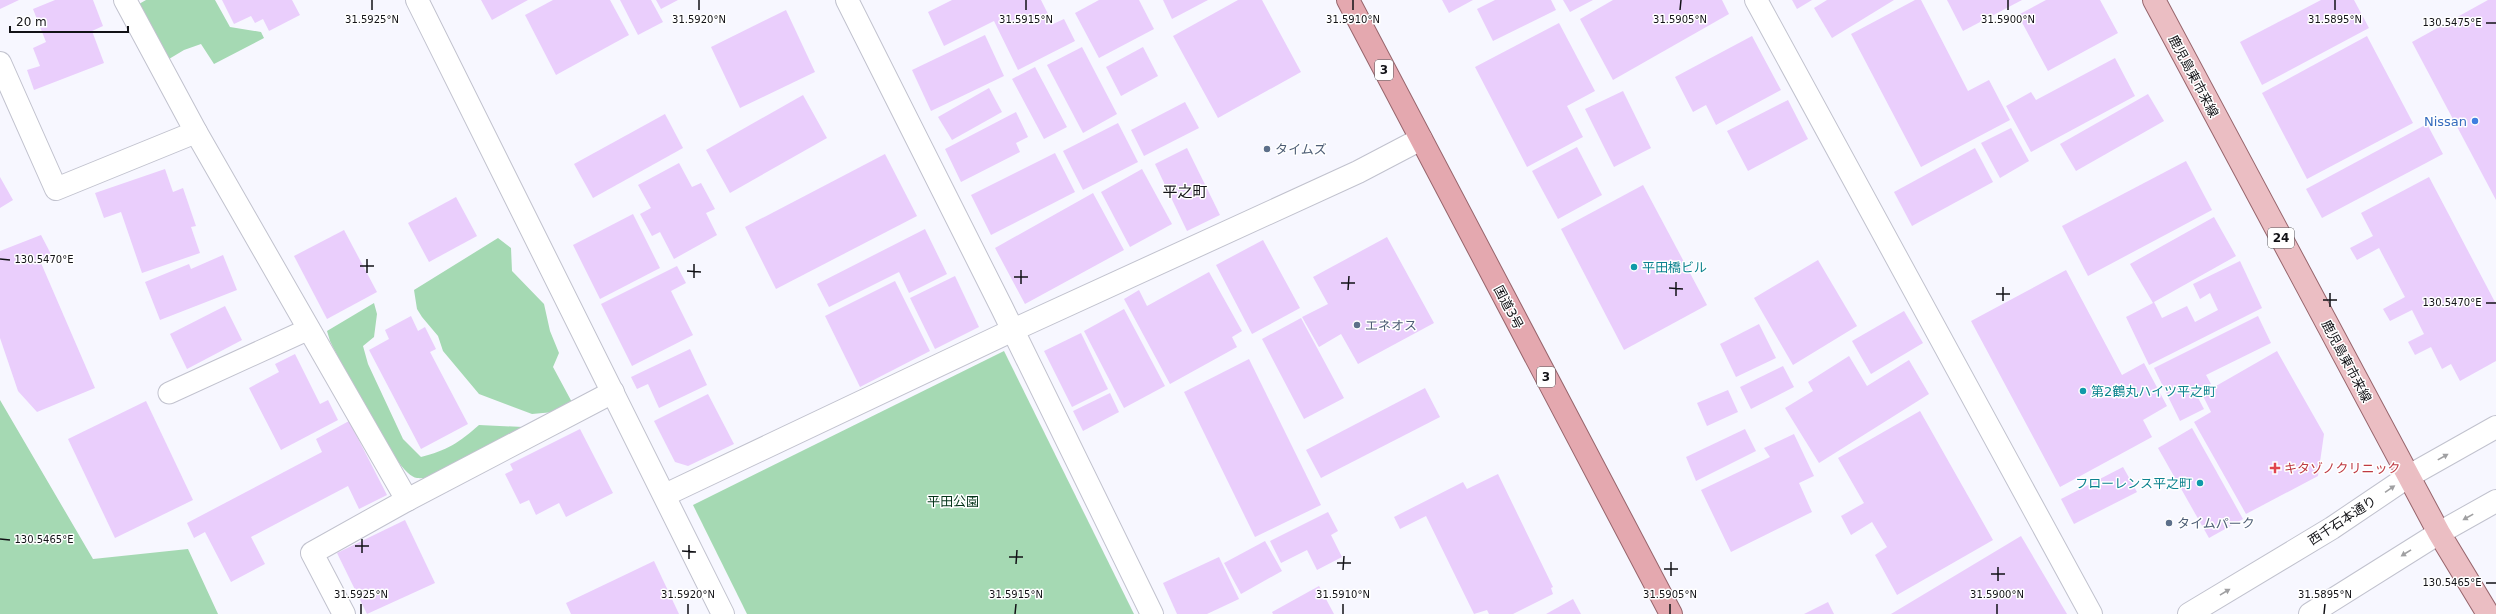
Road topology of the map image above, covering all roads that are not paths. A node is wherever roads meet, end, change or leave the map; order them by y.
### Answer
1 (125, 0) edge
2 (417, 0) edge
3 (847, 0) edge
4 (1348, 0) edge
5 (1756, 0) edge
6 (2154, 0) edge
7 (0, 63) edge
8 (196, 132) junction
9 (1421, 139) junction
10 (309, 329) junction
11 (1013, 330) junction
12 (613, 392) junction
13 (169, 393) dead end
14 (2496, 427) edge
15 (2409, 476) junction
16 (665, 495) junction
17 (408, 500) junction
18 (2496, 501) edge
19 (2439, 533) junction
20 (344, 614) edge
21 (723, 614) edge
22 (1152, 614) edge
23 (1671, 614) edge
24 (2091, 614) edge
25 (2189, 614) edge
26 (2310, 614) edge
27 (2488, 614) edge

1 - 8 street
2 - 12 street
3 - 11 street
4 - 9 highway, 国道3号 / 3
5 - 24 street
6 - 15 main road, 鹿児島東市来線 / 24
7 - 8 street
8 - 10 street
9 - 11 street
9 - 23 highway, 国道3号 / 3
10 - 13 lane
10 - 17 street
11 - 16 street
11 - 22 street
12 - 16 street
12 - 17 street
15 -> 14 street, 西千石本通り
15 - 19 main road, 鹿児島東市来線 / 24
25 -> 15 street, 西千石本通り
16 - 21 street
17 - 20 street
18 -> 19 street
19 -> 26 street
19 - 27 main road, 鹿児島東市来線 / 24

